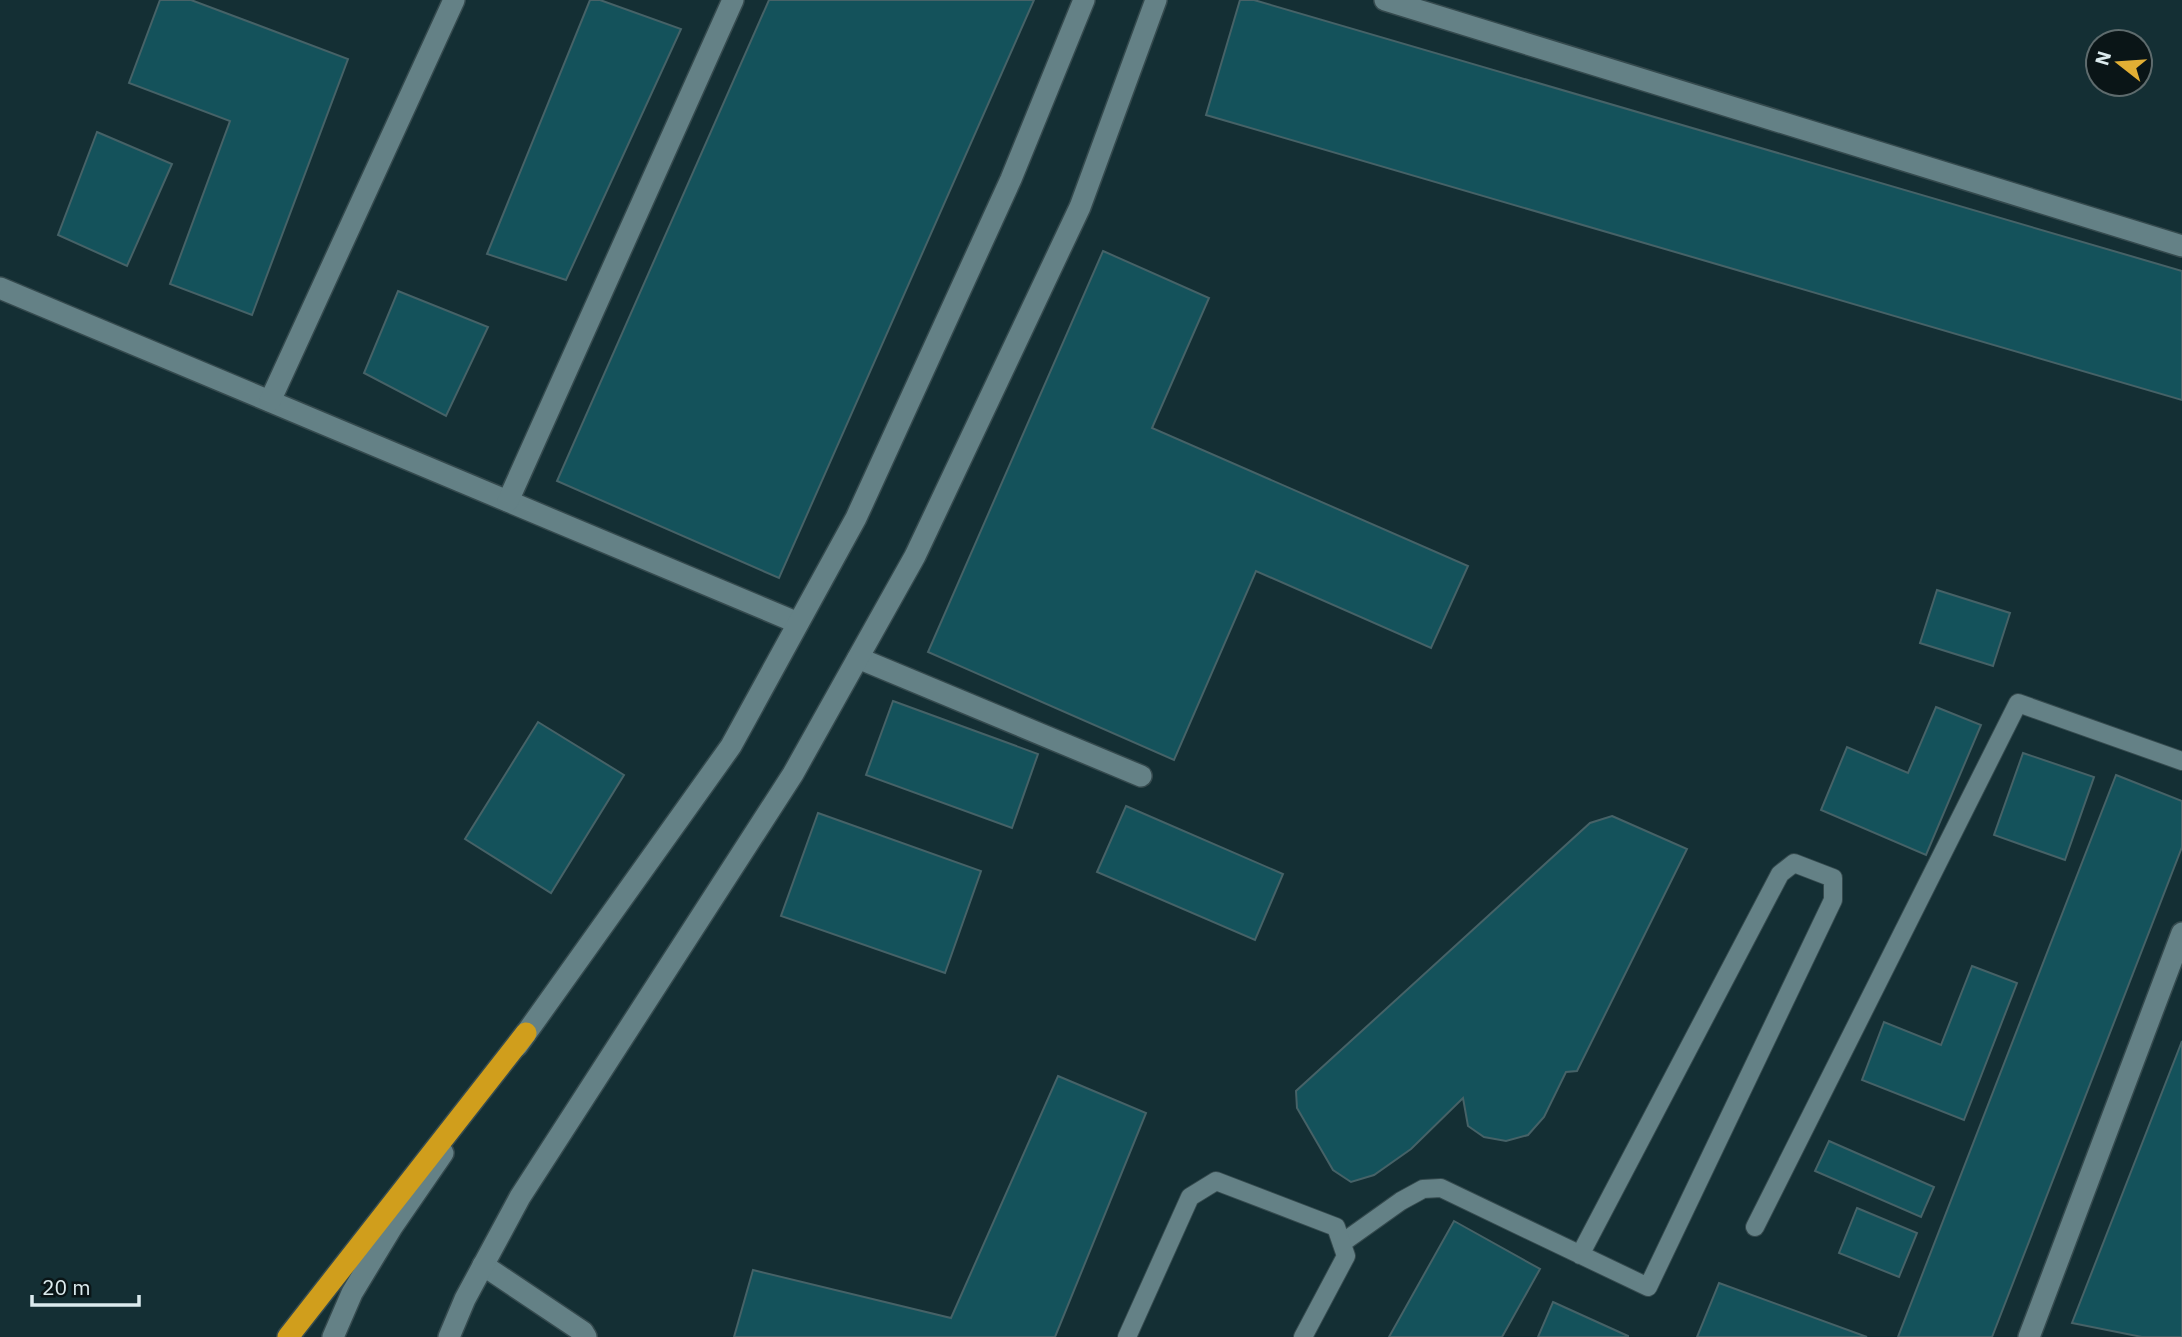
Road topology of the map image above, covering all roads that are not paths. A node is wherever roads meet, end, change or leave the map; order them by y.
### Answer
1 (454, 0) edge
2 (733, 0) edge
3 (1084, 0) edge
4 (1156, 0) edge
5 (1385, 0) edge
6 (2182, 246) edge
7 (0, 288) edge
8 (270, 401) junction
9 (508, 501) junction
10 (798, 623) junction
11 (858, 658) junction
12 (2182, 761) edge
13 (1141, 776) dead end
14 (2182, 933) edge
15 (526, 1033) junction
16 (1755, 1227) dead end
17 (1342, 1243) junction
18 (1580, 1255) junction
19 (483, 1265) junction
20 (288, 1337) edge
21 (333, 1337) edge
22 (449, 1337) edge
23 (586, 1337) edge
24 (1127, 1337) edge
25 (1303, 1337) edge
26 (2029, 1337) edge

1 - 8 street
2 - 9 street
3 - 10 street
4 - 11 street
5 - 6 street
7 - 8 street
8 - 9 street
9 - 10 street
10 - 15 street
11 - 13 street
11 - 19 street
12 - 16 lane
14 - 26 street
15 - 20 highway
15 - 21 street
17 - 18 lane
17 - 24 lane
17 - 25 lane
18 - 18 lane
19 - 22 street
19 - 23 street

